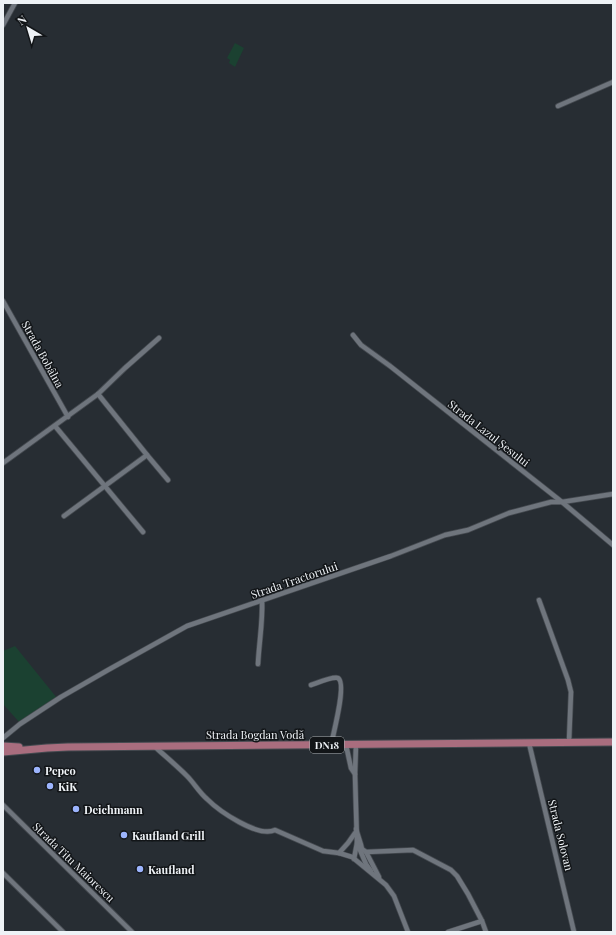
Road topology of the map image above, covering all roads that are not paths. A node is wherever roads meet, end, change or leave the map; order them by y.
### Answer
1 (15, 3) edge
2 (3, 25) edge
3 (613, 82) edge
4 (558, 106) dead end
5 (4, 304) edge
6 (353, 335) dead end
7 (159, 338) dead end
8 (98, 394) junction
9 (68, 417) junction
10 (55, 426) junction
11 (147, 455) junction
12 (3, 463) edge
13 (168, 480) dead end
14 (106, 487) junction
15 (613, 494) edge
16 (562, 502) junction
17 (64, 516) dead end
18 (143, 532) dead end
19 (613, 545) edge
20 (262, 600) junction
21 (539, 600) dead end
22 (258, 664) dead end
23 (311, 685) dead end
24 (3, 738) edge
25 (529, 742) junction
26 (569, 742) junction
27 (613, 742) edge
28 (356, 744) junction
29 (331, 745) junction
30 (346, 745) junction
31 (3, 746) edge
32 (154, 746) junction
33 (41, 748) junction
34 (3, 752) edge
35 (355, 774) junction
36 (3, 805) edge
37 (356, 829) junction
38 (357, 843) junction
39 (364, 852) junction
40 (339, 853) junction
41 (354, 859) junction
42 (3, 873) edge
43 (379, 879) junction
44 (482, 921) junction
45 (64, 932) edge
46 (132, 932) edge
47 (408, 932) edge
48 (448, 932) edge
49 (486, 932) edge
50 (574, 932) edge

1 - 2 street
3 - 4 street
5 - 9 street, Strada Bobâlna
6 - 16 street, Strada Lazul Șesului
7 - 8 street
8 - 9 street
8 - 11 street
9 - 10 street
10 - 12 street
10 - 14 street
11 - 13 street
11 - 14 street
14 - 17 street
14 - 18 street
15 - 16 street, Strada Tractorului
16 - 19 street, Strada Lazul Șesului
16 - 20 street, Strada Tractorului
20 - 22 street
20 - 24 street, Strada Tractorului
21 - 26 street
23 - 29 street
25 - 26 main road, Strada Bogdan Vodă / DN18
25 - 28 main road, Strada Bogdan Vodă / DN18
25 - 50 street, Strada Solovan
26 - 27 main road, Strada Bogdan Vodă / DN18
28 - 30 main road, Strada Bogdan Vodă / DN18
28 - 35 street
29 - 30 main road, Strada Bogdan Vodă / DN18
29 - 32 main road, Strada Bogdan Vodă / DN18
30 - 35 street
31 - 33 main road, Strada Bogdan Vodă / DN18
31 - 34 main road, DN18
32 - 33 main road, Strada Bogdan Vodă / DN18
32 - 40 street
33 - 34 main road, Strada Bogdan Vodă / DN18
35 - 37 street
36 - 46 street, Strada Titu Maiorescu
37 - 38 street
37 - 39 street
37 - 40 street
38 - 39 street
38 - 41 street
39 - 43 street
39 - 43 street
39 - 44 street
40 - 41 street
41 - 43 street
42 - 45 street
43 - 47 street
44 - 48 street
44 - 49 street

